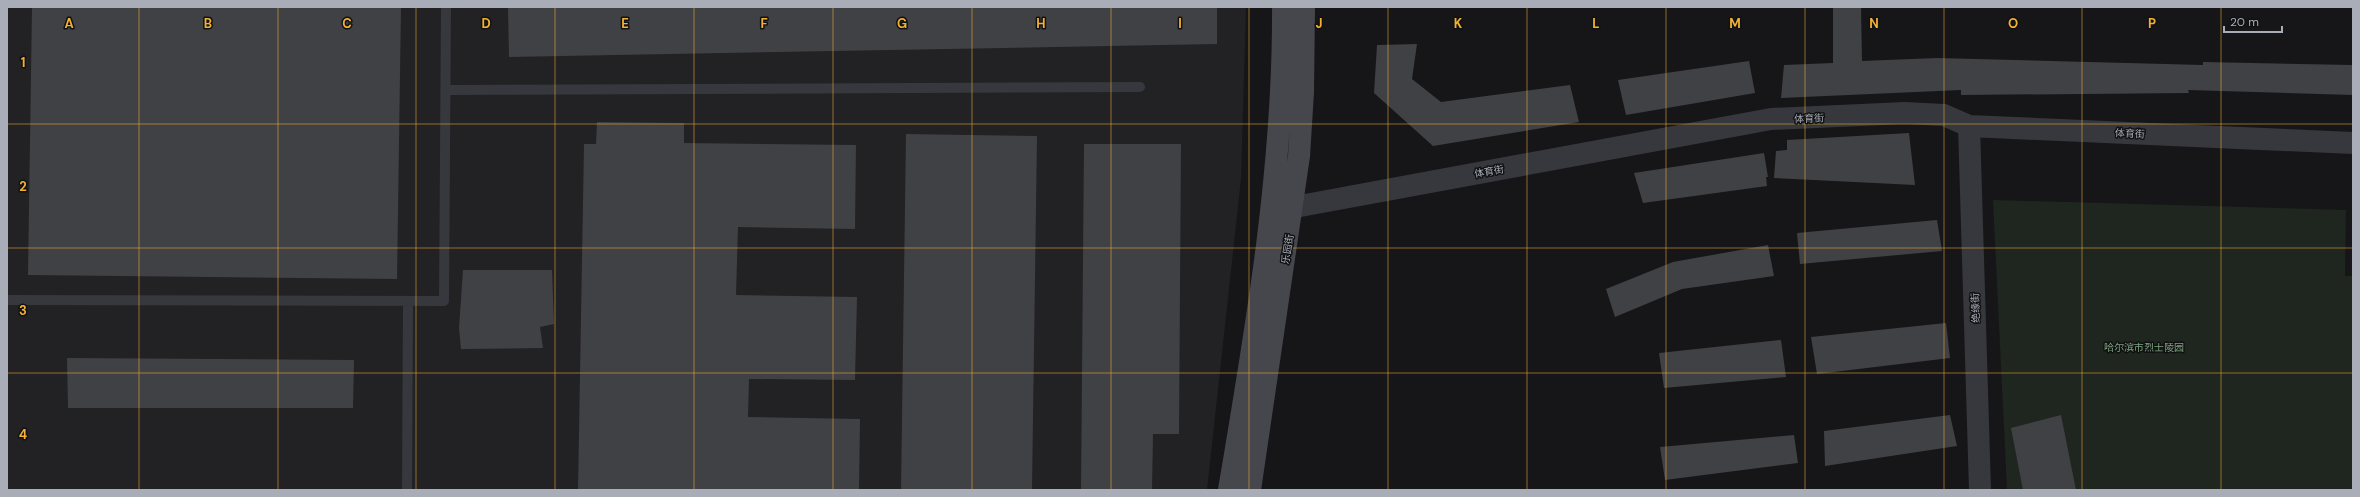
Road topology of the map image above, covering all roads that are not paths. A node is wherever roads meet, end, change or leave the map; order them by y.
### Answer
1 (446, 7) edge
2 (1283, 7) edge
3 (1304, 7) edge
4 (1140, 87) dead end
5 (446, 90) junction
6 (1969, 126) junction
7 (2353, 143) edge
8 (1293, 208) junction
9 (1270, 212) junction
10 (7, 300) edge
11 (408, 301) junction
12 (407, 490) edge
13 (1229, 490) edge
14 (1250, 490) edge
15 (1980, 490) edge

1 - 5 lane
2 - 9 main road, 乐园街
3 - 8 main road, 乐园街
4 - 5 lane
5 - 11 lane
6 - 7 street, 体育街
6 - 8 street, 体育街
6 - 15 street, 绝缘街
8 - 9 street, 体育街
8 - 14 main road, 乐园街
9 - 13 main road, 乐园街
10 - 11 lane
11 - 12 lane

